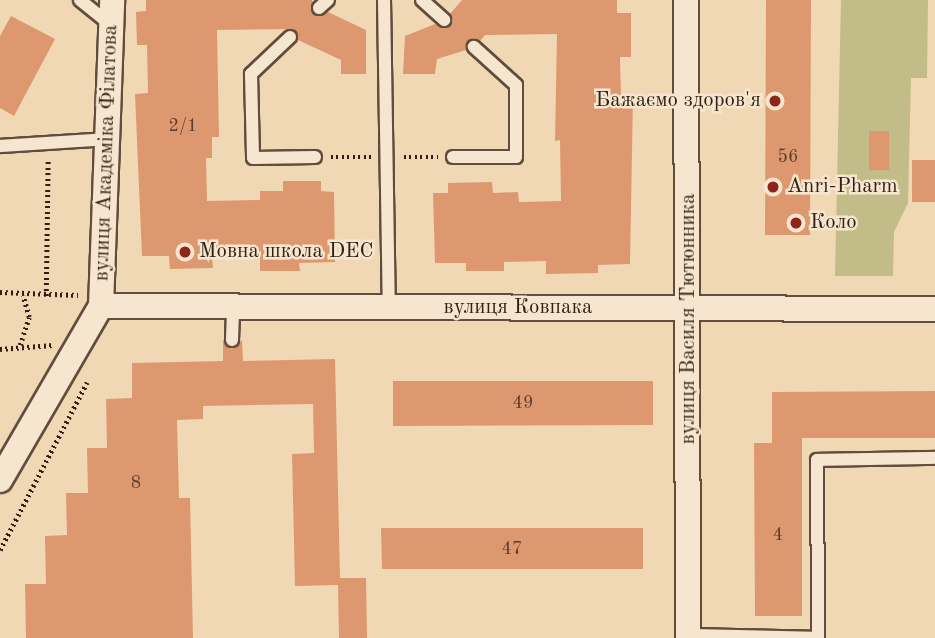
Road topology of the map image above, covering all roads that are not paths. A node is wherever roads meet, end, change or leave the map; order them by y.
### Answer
1 (80, 0) edge
2 (112, 0) edge
3 (384, 0) edge
4 (422, 0) edge
5 (686, 0) edge
6 (444, 20) dead end
7 (111, 25) junction
8 (290, 37) dead end
9 (474, 47) dead end
10 (107, 139) junction
11 (0, 146) edge
12 (315, 157) dead end
13 (453, 157) dead end
14 (88, 303) junction
15 (233, 307) junction
16 (389, 308) junction
17 (690, 309) junction
18 (935, 309) edge
19 (232, 340) dead end
20 (935, 458) edge
21 (0, 480) edge
22 (688, 637) edge

1 - 7 lane
2 - 7 street, вулиця Академіка Філатова
3 - 16 lane
4 - 6 lane
5 - 17 street, вулиця Василя Тютюнника
7 - 10 street, вулиця Академіка Філатова
8 - 12 lane
9 - 13 lane
10 - 11 lane
10 - 14 street, вулиця Академіка Філатова
14 - 15 street, вулиця Ковпака
14 - 21 street
15 - 16 street, вулиця Ковпака
15 - 19 lane
16 - 17 street, вулиця Ковпака
17 - 18 street, вулиця Ковпака
17 - 22 street, вулиця Василя Тютюнника
20 - 22 lane

